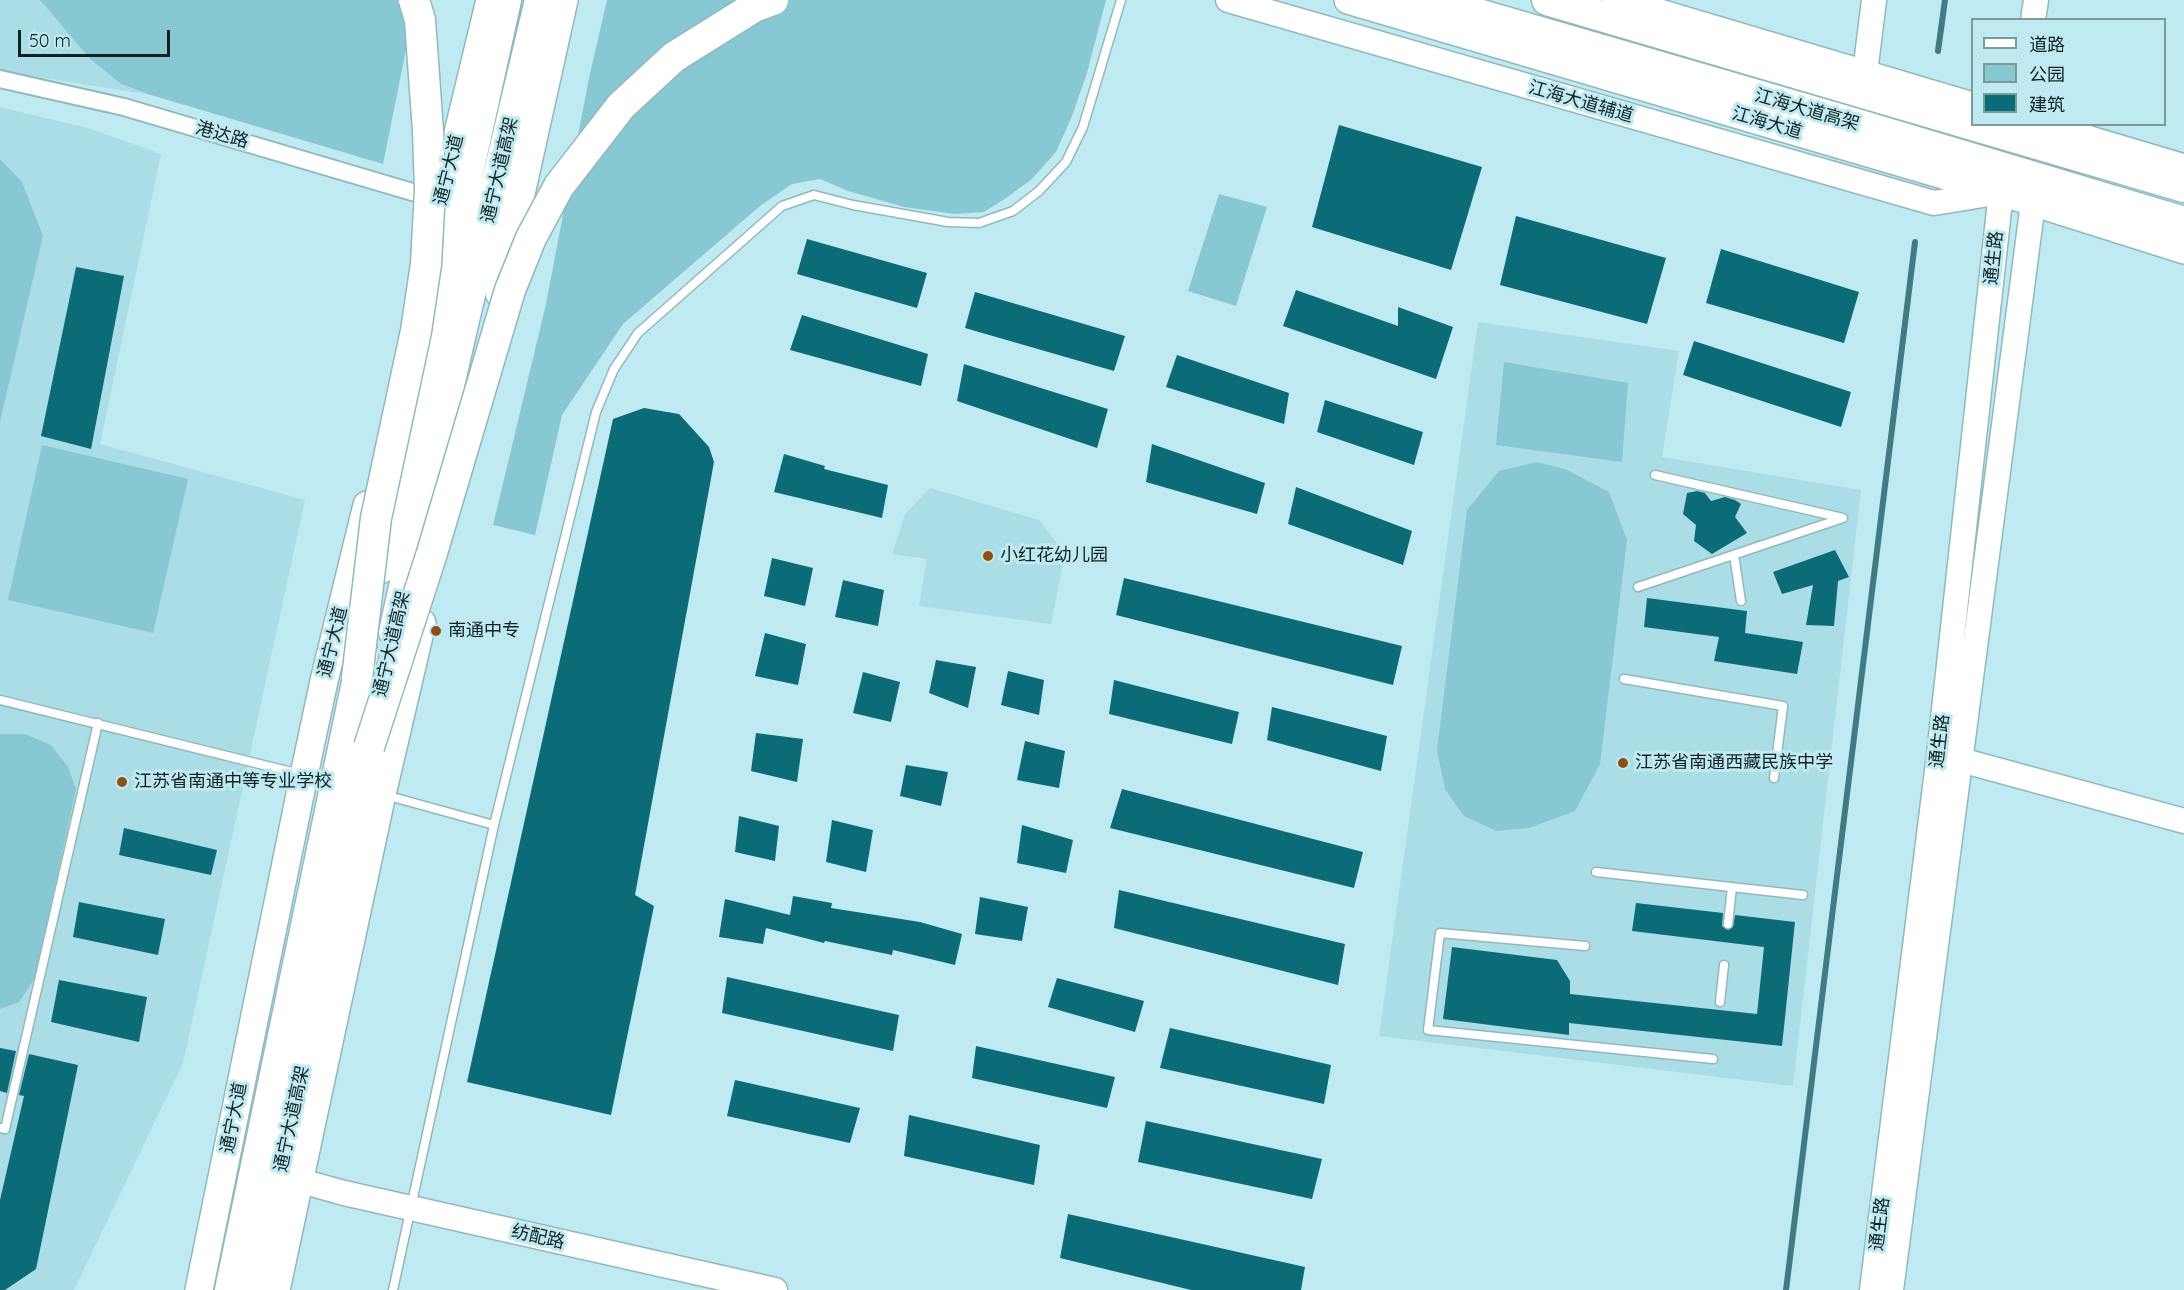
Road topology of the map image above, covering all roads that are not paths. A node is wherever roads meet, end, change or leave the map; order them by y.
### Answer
1 (414, 0) edge
2 (540, 0) edge
3 (564, 0) edge
4 (773, 0) edge
5 (1121, 0) edge
6 (1228, 0) edge
7 (1348, 0) edge
8 (1381, 0) edge
9 (1430, 0) edge
10 (1547, 0) edge
11 (1619, 0) edge
12 (1874, 0) edge
13 (2036, 0) edge
14 (493, 3) edge
15 (2033, 18) edge
16 (1865, 73) junction
17 (0, 79) edge
18 (1971, 105) edge
19 (1853, 123) junction
20 (1971, 124) edge
21 (1976, 126) edge
22 (2043, 126) edge
23 (2184, 168) edge
24 (2184, 187) edge
25 (2001, 192) junction
26 (441, 201) junction
27 (2033, 203) junction
28 (2184, 222) edge
29 (2184, 250) edge
30 (1655, 476) dead end
31 (1734, 555) junction
32 (1638, 587) dead end
33 (1741, 601) dead end
34 (357, 678) junction
35 (1624, 679) dead end
36 (0, 700) edge
37 (98, 723) junction
38 (369, 747) junction
39 (1950, 757) junction
40 (304, 775) junction
41 (1774, 778) dead end
42 (382, 794) junction
43 (2184, 820) edge
44 (495, 825) junction
45 (1596, 872) dead end
46 (1732, 887) junction
47 (1803, 895) dead end
48 (1728, 924) dead end
49 (1585, 945) dead end
50 (1724, 964) dead end
51 (1720, 1002) dead end
52 (1713, 1059) dead end
53 (0, 1128) edge
54 (301, 1181) junction
55 (412, 1209) junction
56 (199, 1290) edge
57 (230, 1290) edge
58 (256, 1290) edge
59 (276, 1290) edge
60 (393, 1290) edge
61 (775, 1290) edge
62 (1872, 1290) edge
63 (1891, 1290) edge

1 - 34 highway, bridge
2 - 38 highway, 通宁大道高架, bridge
3 - 42 main road
4 - 38 highway, bridge
5 - 44 lane
6 - 25 street, 江海大道辅道
7 - 25 main road, 江海大道
8 - 19 highway
9 - 19 highway, 江海大道高架
10 - 20 highway, 江海大道高架
11 - 16 main road
12 - 16 street
13 - 15 street
14 - 26 main road, 通宁大道
14 - 34 highway, 通宁大道高架, bridge
16 - 18 main road
17 - 26 street, 港达路
19 - 28 highway, 江海大道高架
21 - 24 highway, 江海大道高架
22 - 23 main road
25 - 27 main road, 江海大道
25 - 39 street, 通生路
26 - 40 main road, 通宁大道
27 - 29 main road, 江海大道
27 - 39 street, 通生路
30 - 31 lane
31 - 32 lane
31 - 33 lane
34 - 57 highway, 通宁大道高架
35 - 41 lane
36 - 37 lane
37 - 40 lane
37 - 53 lane
38 - 58 highway, 通宁大道高架
39 - 43 street
39 - 62 street, 通生路
39 - 63 street, 通生路
40 - 56 main road, 通宁大道
42 - 44 lane
42 - 54 main road
44 - 55 lane
45 - 46 lane
46 - 47 lane
46 - 48 lane
49 - 52 lane
50 - 51 lane
54 - 55 street, 纺配路
54 - 59 main road
55 - 60 lane
55 - 61 street, 纺配路

